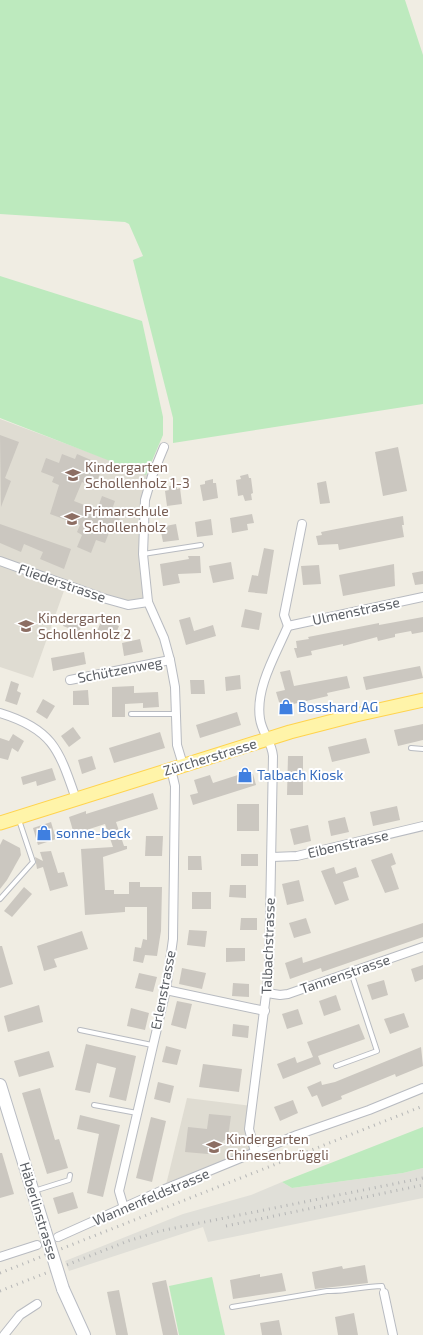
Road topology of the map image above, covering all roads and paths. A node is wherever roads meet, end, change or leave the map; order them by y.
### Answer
1 (164, 447) dead end
2 (302, 524) dead end
3 (201, 545) dead end
4 (143, 554) junction
5 (0, 561) edge
6 (423, 597) edge
7 (148, 602) junction
8 (288, 626) junction
9 (170, 660) junction
10 (70, 680) dead end
11 (423, 700) edge
12 (0, 713) edge
13 (131, 714) dead end
14 (176, 714) junction
15 (266, 739) junction
16 (411, 748) dead end
17 (423, 749) edge
18 (177, 767) junction
19 (76, 799) junction
20 (18, 818) junction
21 (0, 824) edge
22 (423, 826) edge
23 (272, 857) junction
24 (0, 899) edge
25 (423, 947) edge
26 (350, 972) junction
27 (166, 990) junction
28 (267, 993) junction
29 (265, 1011) junction
30 (80, 1030) dead end
31 (152, 1045) junction
32 (336, 1066) dead end
33 (0, 1085) edge
34 (423, 1088) edge
35 (94, 1105) dead end
36 (137, 1113) junction
37 (255, 1152) junction
38 (70, 1175) dead end
39 (32, 1192) junction
40 (124, 1208) junction
41 (58, 1237) dead end
42 (38, 1245) dead end
43 (0, 1257) edge
44 (384, 1293) joint
45 (37, 1304) dead end
46 (232, 1308) dead end
47 (4, 1335) edge
48 (84, 1335) edge
49 (393, 1335) edge

1 - 4 street, Schützenweg
2 - 8 street
3 - 4 lane
4 - 7 street, Schützenweg
5 - 7 street, Fliederstrasse
6 - 8 street, Ulmenstrasse
7 - 9 street, Schützenweg
8 - 15 street
9 - 10 street, Schützenweg
9 - 14 street, Schützenweg
11 - 15 main road, Zürcherstrasse
12 - 19 street
13 - 14 lane
14 - 18 street, Schützenweg
15 - 18 main road, Zürcherstrasse
15 - 23 street, Talbachstrasse
16 - 17 lane
18 - 19 main road, Zürcherstrasse
18 - 27 street, Erlenstrasse
19 - 20 main road, Zürcherstrasse
20 - 21 main road, Zürcherstrasse
20 - 24 lane
22 - 23 street, Eibenstrasse
23 - 28 street, Talbachstrasse
25 - 26 street, Tannenstrasse
26 - 28 street, Tannenstrasse
26 - 32 lane
27 - 29 street
27 - 31 street, Erlenstrasse
28 - 29 street, Talbachstrasse
29 - 37 street, Talbachstrasse
30 - 31 lane
31 - 36 street, Erlenstrasse
33 - 39 street, Häberlinstrasse
34 - 37 street, Wannenfeldstrasse
35 - 36 lane
36 - 40 street, Erlenstrasse
37 - 40 street, Wannenfeldstrasse
38 - 39 lane
39 - 48 street, Häberlinstrasse, bridge
40 - 41 street, Wannenfeldstrasse
42 - 43 street
44 - 46 lane
44 - 49 street
45 - 47 street

